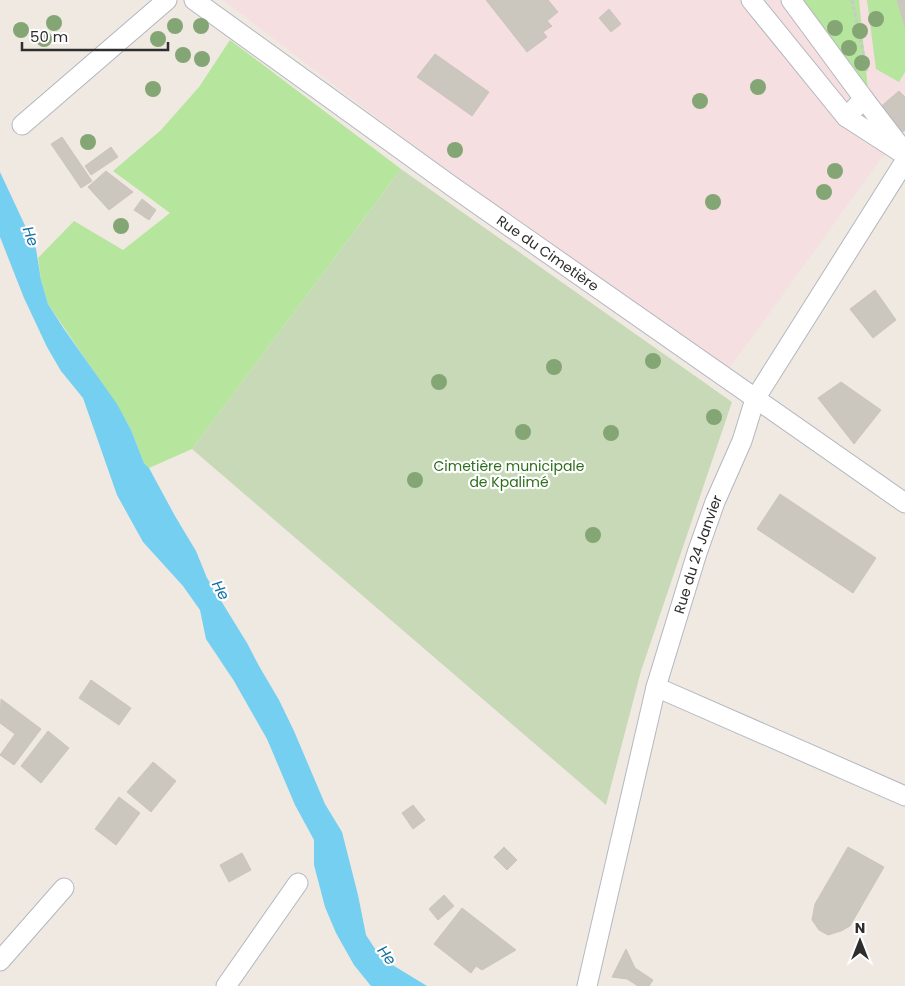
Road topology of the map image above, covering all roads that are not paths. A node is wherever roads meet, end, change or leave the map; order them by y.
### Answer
1 (167, 0) edge
2 (194, 0) edge
3 (752, 0) edge
4 (791, 0) edge
5 (864, 99) junction
6 (846, 117) junction
7 (22, 125) dead end
8 (905, 154) edge
9 (905, 161) edge
10 (755, 399) junction
11 (905, 503) edge
12 (656, 687) junction
13 (905, 796) edge
14 (298, 884) dead end
15 (64, 888) dead end
16 (0, 961) edge
17 (226, 986) edge
18 (587, 986) edge

1 - 7 street
2 - 10 street, Rue du Cimetière
3 - 6 street
4 - 5 street
5 - 6 street
5 - 8 street
6 - 8 street
9 - 10 street, Rue du 24 Janvier
10 - 11 street, Rue du Cimetière
10 - 12 street, Rue du 24 Janvier
12 - 13 street
12 - 18 street, Rue du 24 Janvier
14 - 17 street
15 - 16 street

